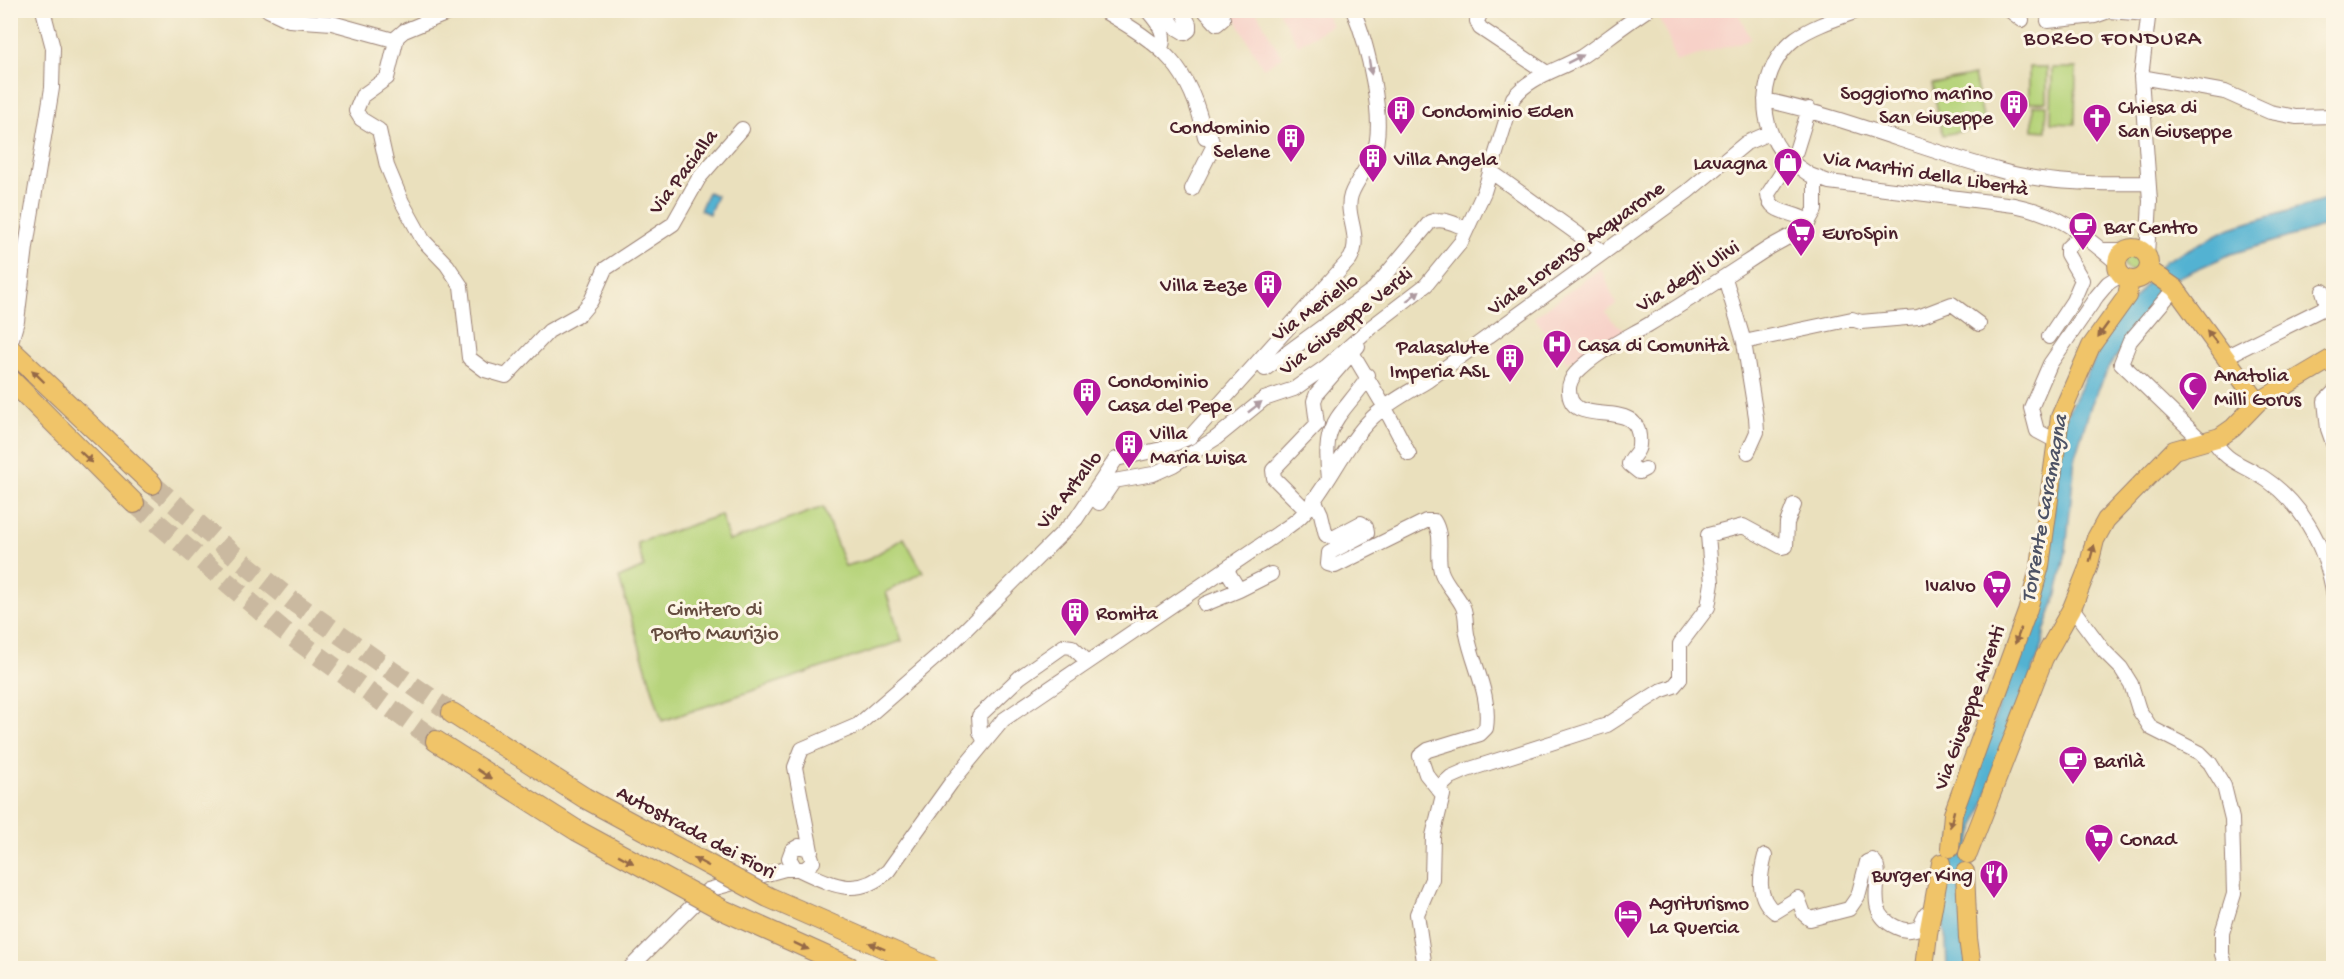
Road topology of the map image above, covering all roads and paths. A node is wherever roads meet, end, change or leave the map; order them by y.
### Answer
1 (43, 10) edge
2 (268, 10) edge
3 (455, 10) edge
4 (1102, 10) edge
5 (1147, 10) edge
6 (1162, 10) edge
7 (1182, 10) edge
8 (1204, 10) edge
9 (1220, 10) edge
10 (1353, 10) edge
11 (1482, 10) edge
12 (1647, 10) edge
13 (1860, 10) edge
14 (2009, 10) edge
15 (2125, 11) edge
16 (2149, 12) edge
17 (2022, 20) dead end
18 (2048, 21) dead end
19 (390, 39) dead end
20 (1161, 48) junction
21 (1547, 73) junction
22 (2141, 77) junction
23 (1765, 100) junction
24 (1809, 109) junction
25 (1201, 114) junction
26 (2334, 116) edge
27 (742, 129) dead end
28 (1769, 133) junction
29 (1205, 137) dead end
30 (1490, 171) junction
31 (1815, 177) junction
32 (2148, 183) junction
33 (1192, 189) dead end
34 (1809, 222) junction
35 (1467, 229) junction
36 (2082, 234) junction
37 (1603, 252) junction
38 (2136, 261) junction
39 (1725, 278) junction
40 (2175, 288) junction
41 (2323, 291) dead end
42 (1380, 320) junction
43 (1979, 324) dead end
44 (2049, 337) dead end
45 (1744, 342) junction
46 (10, 347) edge
47 (1353, 354) junction
48 (2227, 356) junction
49 (2334, 357) edge
50 (1265, 369) dead end
51 (1367, 375) junction
52 (10, 380) edge
53 (2334, 392) edge
54 (2258, 402) junction
55 (1383, 404) junction
56 (2207, 440) junction
57 (2056, 441) junction
58 (2334, 446) edge
59 (1337, 451) junction
60 (1749, 452) dead end
61 (1409, 454) dead end
62 (1645, 469) dead end
63 (152, 484) tunnel mouth
64 (134, 504) tunnel mouth
65 (1310, 505) junction
66 (1794, 505) dead end
67 (1056, 542) junction
68 (1226, 569) junction
69 (1271, 574) dead end
70 (1239, 590) junction
71 (2334, 596) edge
72 (1205, 604) dead end
73 (2072, 608) junction
74 (1088, 662) junction
75 (452, 713) tunnel mouth
76 (436, 741) tunnel mouth
77 (985, 742) junction
78 (1440, 787) junction
79 (804, 816) junction
80 (812, 854) junction
81 (1765, 856) dead end
82 (795, 861) junction
83 (1952, 865) junction
84 (838, 885) junction
85 (1931, 913) junction
86 (630, 969) edge
87 (852, 969) edge
88 (931, 969) edge
89 (1425, 969) edge
90 (1924, 969) edge
91 (1972, 969) edge
92 (2226, 969) edge

1 - 46 street
2 - 19 street
3 - 27 street, Via Pacialla
4 - 20 street
5 - 20 street
6 - 7 street
8 - 9 street
10 -> 67 street, Via Artallo
11 - 21 street
21 -> 12 street, Via Giuseppe Verdi
13 - 23 street, Via Martiri della Libertà
14 - 17 street
15 - 16 street
15 - 18 street
16 - 22 street
20 - 25 street
21 - 30 street, Via Giuseppe Verdi
22 - 26 street
22 - 32 street
23 - 24 street
23 - 28 street, Via Martiri della Libertà
24 - 32 street
24 - 34 street
25 - 29 street
25 - 33 street
28 - 31 street, Via Martiri della Libertà
28 - 37 street, Viale Lorenzo Acquarone
30 - 35 street, Via Giuseppe Verdi
30 - 37 street
31 - 34 street
31 - 36 street, Via Martiri della Libertà
32 - 38 street
34 - 39 street, Via degli Ulivi
42 -> 35 street, Via Giuseppe Verdi
35 - 50 street, Via Meriello
36 - 38 street, Via Martiri della Libertà
36 - 44 street
37 - 55 street, Viale Lorenzo Acquarone
38 - 40 main road
38 -> 57 main road, Via Giuseppe Airenti
38 - 57 street
39 - 45 street
39 - 62 street, Via degli Ulivi
48 -> 40 main road
40 - 56 street
41 - 48 street
42 - 47 street
67 -> 42 street, Via Giuseppe Verdi
43 - 45 street
45 - 60 street
63 -> 46 highway
47 - 51 street
47 - 65 street
48 - 54 main road
49 - 54 main road
51 - 55 street
51 - 59 street
52 -> 64 highway
53 - 58 street
54 - 56 main road
55 - 59 street, Viale Lorenzo Acquarone
55 - 61 street
56 - 71 street
73 -> 56 main road
57 -> 83 main road, Via Giuseppe Airenti
59 - 65 street
65 - 68 street
65 - 78 street
66 - 78 street
67 - 79 street, Via Artallo
68 - 70 street
68 - 74 street
69 - 70 street
70 - 72 street
73 - 83 main road
73 - 92 street
74 - 77 street
74 - 77 street
88 -> 75 highway, Autostrada dei Fiori, bridge
76 -> 87 highway, bridge
77 - 84 street
78 - 89 street
79 - 80 street, Via Artallo
79 - 82 street, Via Artallo
80 - 82 street
80 - 82 street
80 - 84 street
81 - 85 street
82 - 84 street
82 - 86 street
83 - 85 main road, Via Giuseppe Airenti
83 - 91 main road
85 - 90 main road, Via Giuseppe Airenti

